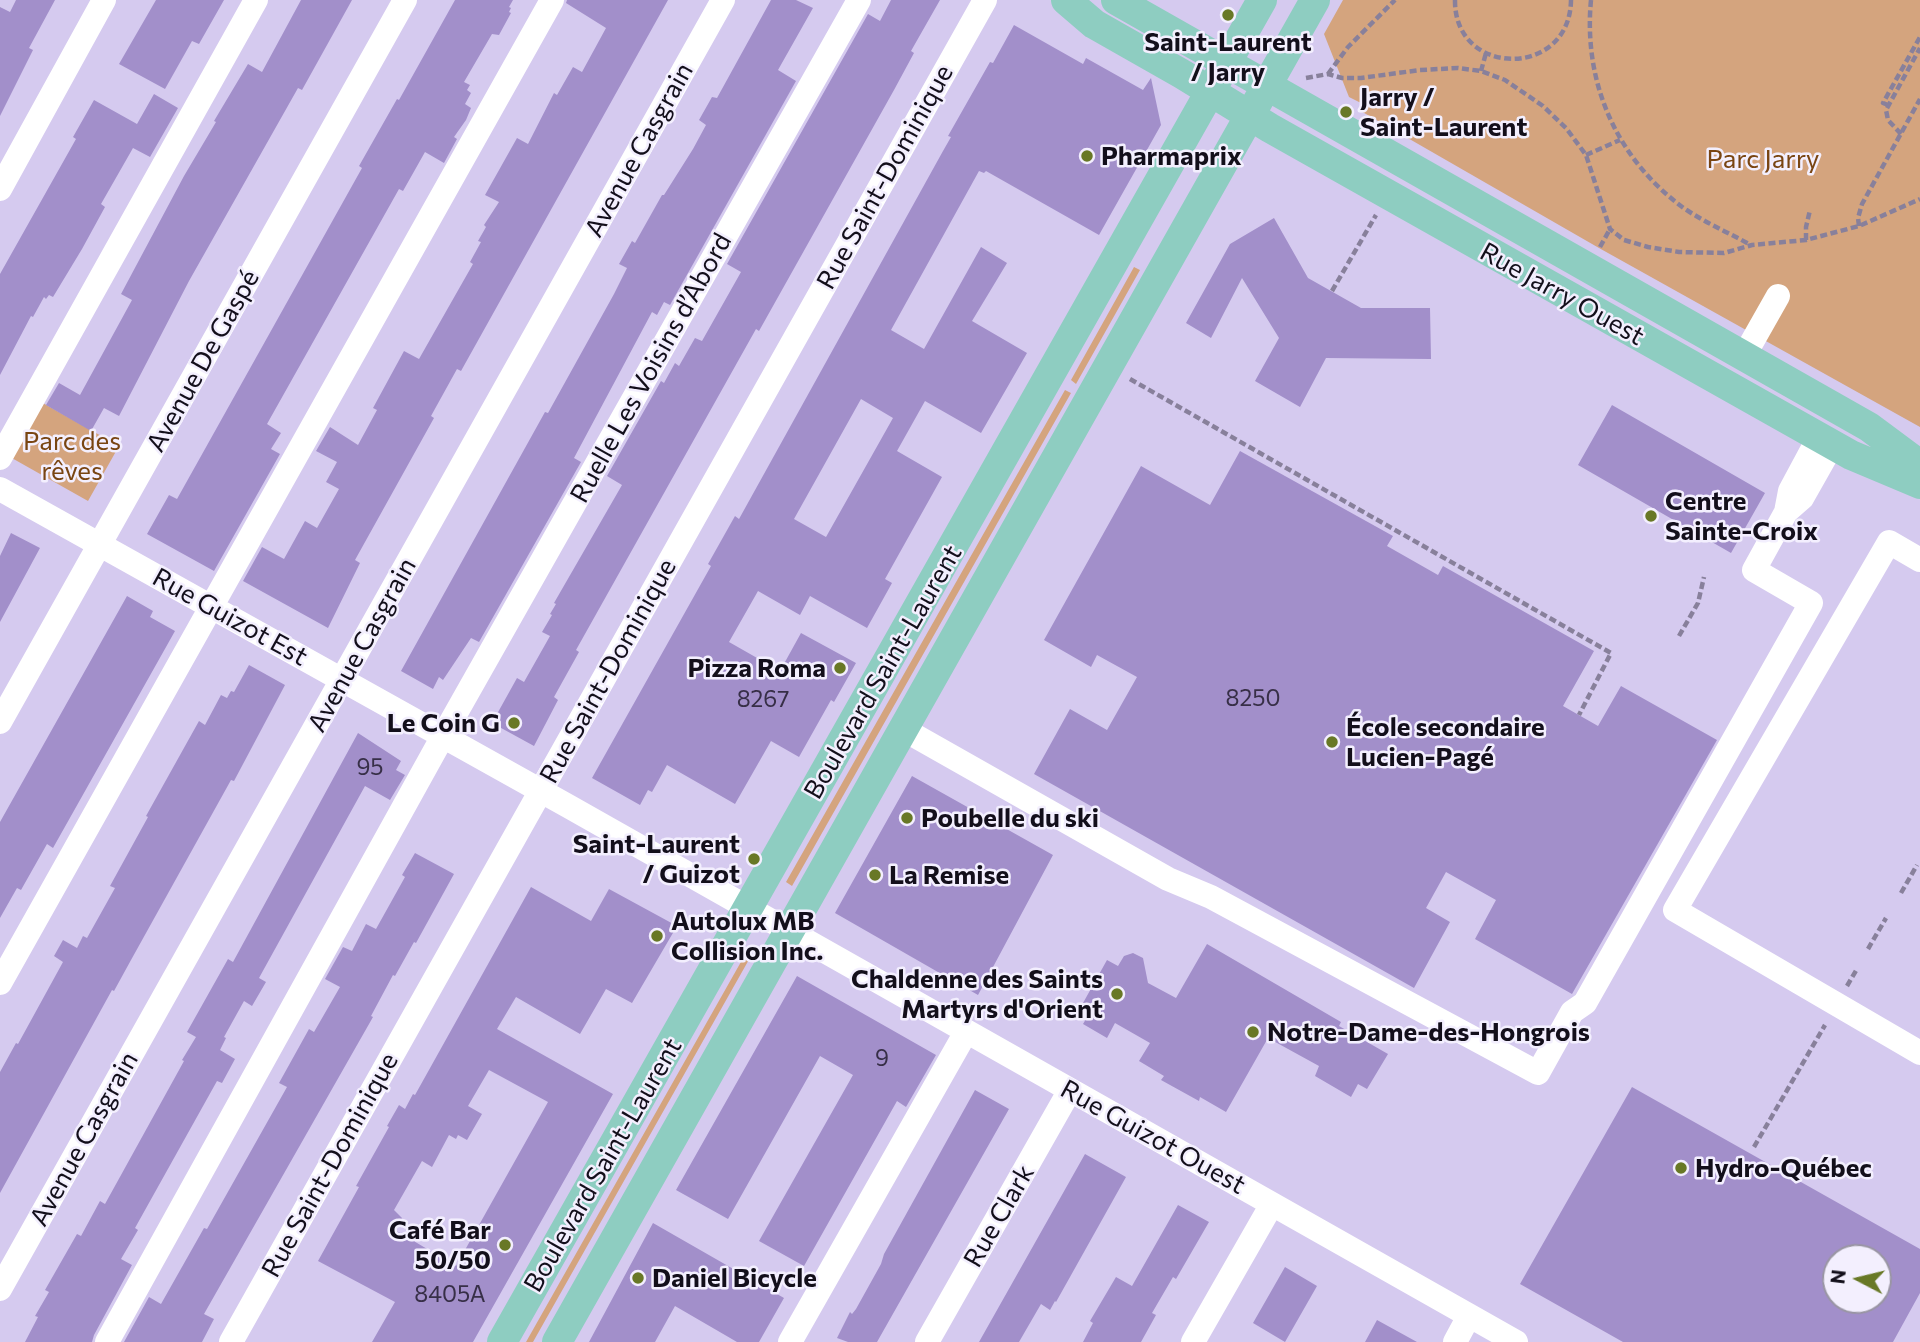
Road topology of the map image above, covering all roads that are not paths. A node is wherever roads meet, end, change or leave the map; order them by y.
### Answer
1 (104, 0) edge
2 (256, 0) edge
3 (405, 0) edge
4 (552, 0) edge
5 (723, 0) edge
6 (859, 0) edge
7 (985, 0) edge
8 (1066, 0) edge
9 (1116, 0) edge
10 (1262, 0) edge
11 (1315, 0) edge
12 (1227, 62) junction
13 (1267, 85) junction
14 (1211, 92) junction
15 (1250, 116) junction
16 (0, 189) edge
17 (1778, 296) dead end
18 (1744, 356) junction
19 (1825, 441) junction
20 (0, 458) edge
21 (1920, 465) edge
22 (1920, 484) edge
23 (0, 489) edge
24 (100, 545) junction
25 (1920, 560) edge
26 (211, 606) junction
27 (343, 680) junction
28 (0, 722) edge
29 (903, 729) junction
30 (443, 736) junction
31 (540, 791) junction
32 (749, 908) junction
33 (789, 931) junction
34 (0, 983) edge
35 (966, 1032) junction
36 (1920, 1053) edge
37 (1070, 1090) junction
38 (1272, 1204) junction
39 (0, 1289) edge
40 (1469, 1316) junction
41 (107, 1342) edge
42 (231, 1342) edge
43 (502, 1342) edge
44 (557, 1342) edge
45 (790, 1342) edge
46 (927, 1342) edge
47 (1193, 1342) edge
48 (1455, 1342) edge
49 (1516, 1342) edge

1 - 16 street
2 - 20 street
3 - 24 street, Avenue De Gaspé
4 - 26 street
5 - 27 street, Avenue Casgrain
6 - 30 street, Ruelle Les Voisins d’Abord
7 - 31 street, Rue Saint-Dominique
8 - 14 main road, Rue Jarry Ouest
9 - 12 main road, Rue Jarry Ouest
10 - 12 main road, Boulevard Saint-Laurent
11 - 13 main road, Boulevard Saint-Laurent
12 - 13 main road, Rue Jarry Ouest
12 - 14 main road, Boulevard Saint-Laurent
13 - 15 main road, Boulevard Saint-Laurent
13 - 18 main road, Rue Jarry Ouest
14 - 15 main road, Rue Jarry Ouest
14 - 32 main road, Boulevard Saint-Laurent
15 - 19 main road, Rue Jarry Ouest
15 - 29 main road, Boulevard Saint-Laurent
17 - 18 street
18 - 21 main road, Rue Jarry Ouest
19 - 22 main road, Rue Jarry Ouest
19 - 29 street
23 - 24 street, Rue Guizot Est
24 - 26 street, Rue Guizot Est
24 - 28 street, Avenue De Gaspé
25 - 36 street
26 - 27 street, Rue Guizot Est
26 - 34 street
27 - 30 street, Rue Guizot Est
27 - 39 street, Avenue Casgrain
29 - 33 main road, Boulevard Saint-Laurent
30 - 31 street, Rue Guizot Est
30 - 41 street, Ruelle Les Voisins d’Abord
31 - 32 street, Rue Guizot Est
31 - 42 street, Rue Saint-Dominique
32 - 33 street, Rue Guizot Est
32 - 43 main road, Boulevard Saint-Laurent
33 - 35 street, Rue Guizot Ouest
33 - 44 main road, Boulevard Saint-Laurent
35 - 37 street, Rue Guizot Ouest
35 - 45 street
37 - 38 street, Rue Guizot Ouest
37 - 46 street, Rue Clark
38 - 40 street, Rue Guizot Ouest
38 - 47 street
40 - 48 street
40 - 49 street, Rue Guizot Ouest

